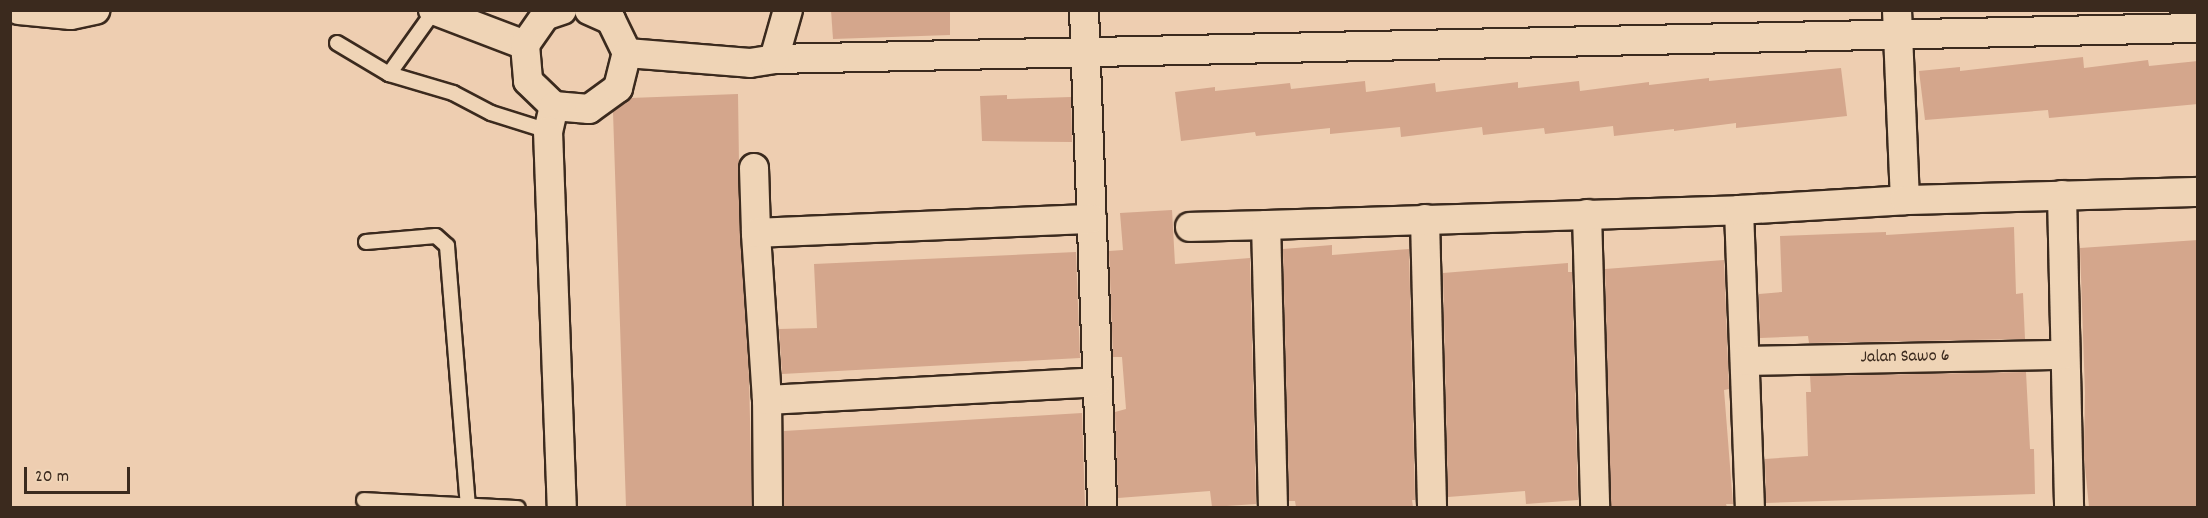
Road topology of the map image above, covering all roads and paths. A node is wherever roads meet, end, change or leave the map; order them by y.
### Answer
1 (19, 10) edge
2 (95, 10) edge
3 (562, 10) edge
4 (589, 10) edge
5 (788, 10) edge
6 (1084, 10) edge
7 (434, 11) edge
8 (1897, 23) edge
9 (2198, 28) edge
10 (337, 43) dead end
11 (525, 45) junction
12 (627, 53) junction
13 (1085, 53) junction
14 (774, 59) junction
15 (389, 74) junction
16 (551, 118) junction
17 (754, 168) dead end
18 (2198, 192) edge
19 (2062, 195) junction
20 (1905, 200) junction
21 (1739, 210) junction
22 (1587, 214) junction
23 (1092, 219) junction
24 (1425, 219) junction
25 (1266, 225) junction
26 (1190, 227) dead end
27 (756, 232) junction
28 (366, 242) dead end
29 (2065, 355) junction
30 (1745, 361) junction
31 (1097, 382) junction
32 (767, 400) junction
33 (364, 500) dead end
34 (468, 506) junction
35 (518, 507) edge
36 (562, 507) edge
37 (768, 507) edge
38 (1102, 507) edge
39 (1273, 507) edge
40 (1432, 507) edge
41 (1595, 507) edge
42 (1750, 507) edge
43 (2069, 507) edge

1 - 2 street
3 - 11 street
4 - 12 street
5 - 14 street
6 - 13 street
7 - 11 street
7 - 15 lane
8 - 9 street
8 - 13 street
8 - 20 street
10 - 15 lane
11 - 16 street
12 - 14 street
12 - 16 street
13 - 14 street
13 - 23 street
15 - 16 lane
16 - 36 street
17 - 27 street
18 - 19 street
19 - 20 street
19 - 29 street
20 - 21 street
21 - 22 street
21 - 30 street
22 - 24 street
22 - 41 street
23 - 27 street
23 - 31 street
24 - 25 street
24 - 40 street
25 - 26 street
25 - 39 street
27 - 32 street
28 - 34 lane
29 - 30 street, Jalan Sawo 6
29 - 43 street
30 - 42 street
31 - 32 street
31 - 38 street
32 - 37 street
33 - 34 lane
34 - 35 lane

